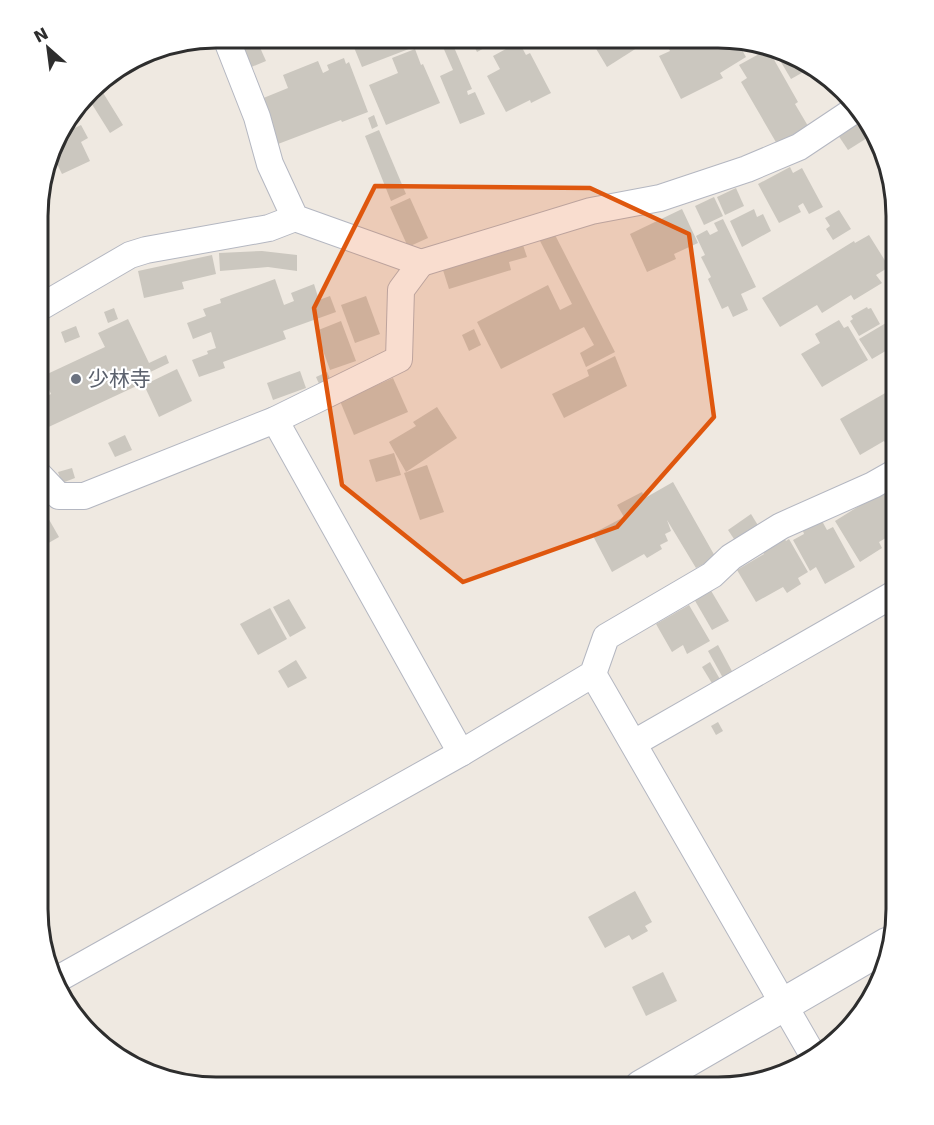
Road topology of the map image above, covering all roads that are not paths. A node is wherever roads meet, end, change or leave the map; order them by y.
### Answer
1 (230, 48) edge
2 (850, 113) edge
3 (296, 218) junction
4 (421, 263) junction
5 (48, 303) edge
6 (275, 420) junction
7 (886, 478) edge
8 (48, 484) edge
9 (886, 599) edge
10 (593, 674) junction
11 (634, 743) junction
12 (461, 753) junction
13 (881, 948) edge
14 (62, 977) edge
15 (783, 1005) junction
16 (809, 1050) edge
17 (658, 1077) edge

1 - 3 street
2 - 4 street
3 - 4 street
3 - 5 street
4 - 6 street
6 - 8 street
6 - 12 street
7 - 10 street
9 - 11 street
10 - 11 street
10 - 12 street
11 - 15 street
12 - 14 street
13 - 15 street
15 - 16 street
15 - 17 street

